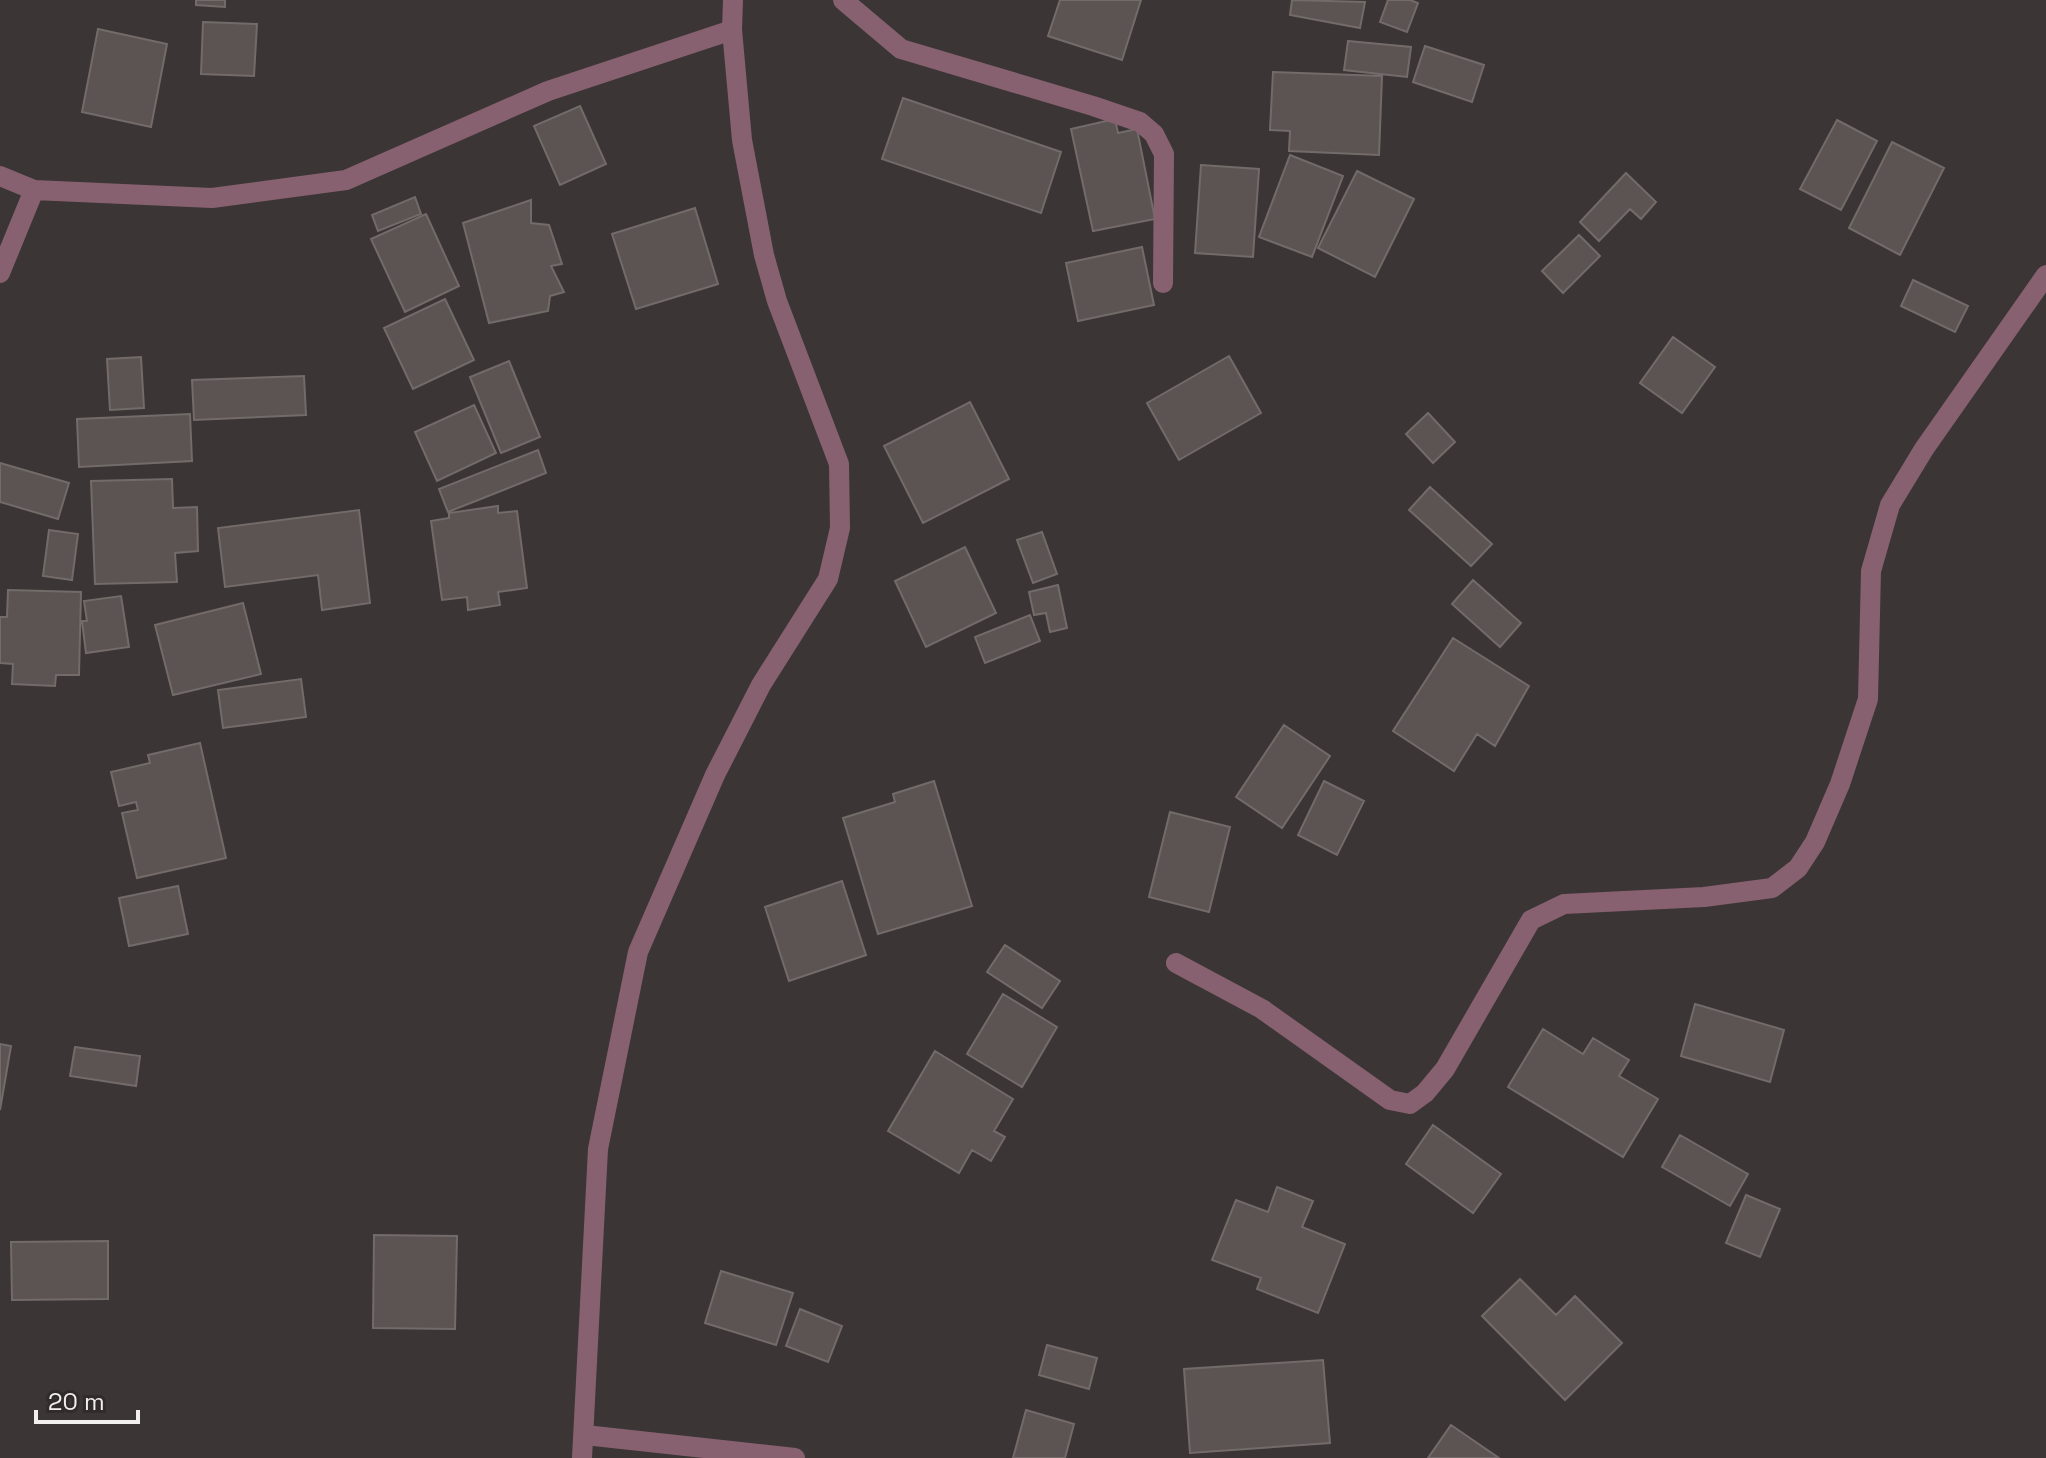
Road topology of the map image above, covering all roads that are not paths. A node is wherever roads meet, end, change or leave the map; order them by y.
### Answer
1 (733, 0) edge
2 (843, 0) edge
3 (732, 30) junction
4 (0, 176) edge
5 (34, 190) junction
6 (0, 273) edge
7 (2046, 275) edge
8 (1163, 283) dead end
9 (1176, 963) dead end
10 (585, 1435) junction
11 (582, 1458) edge
12 (795, 1458) edge

1 - 3 street
2 - 8 street
3 - 5 street
3 - 10 street
4 - 5 street
5 - 6 street
7 - 9 street
10 - 11 street
10 - 12 street

